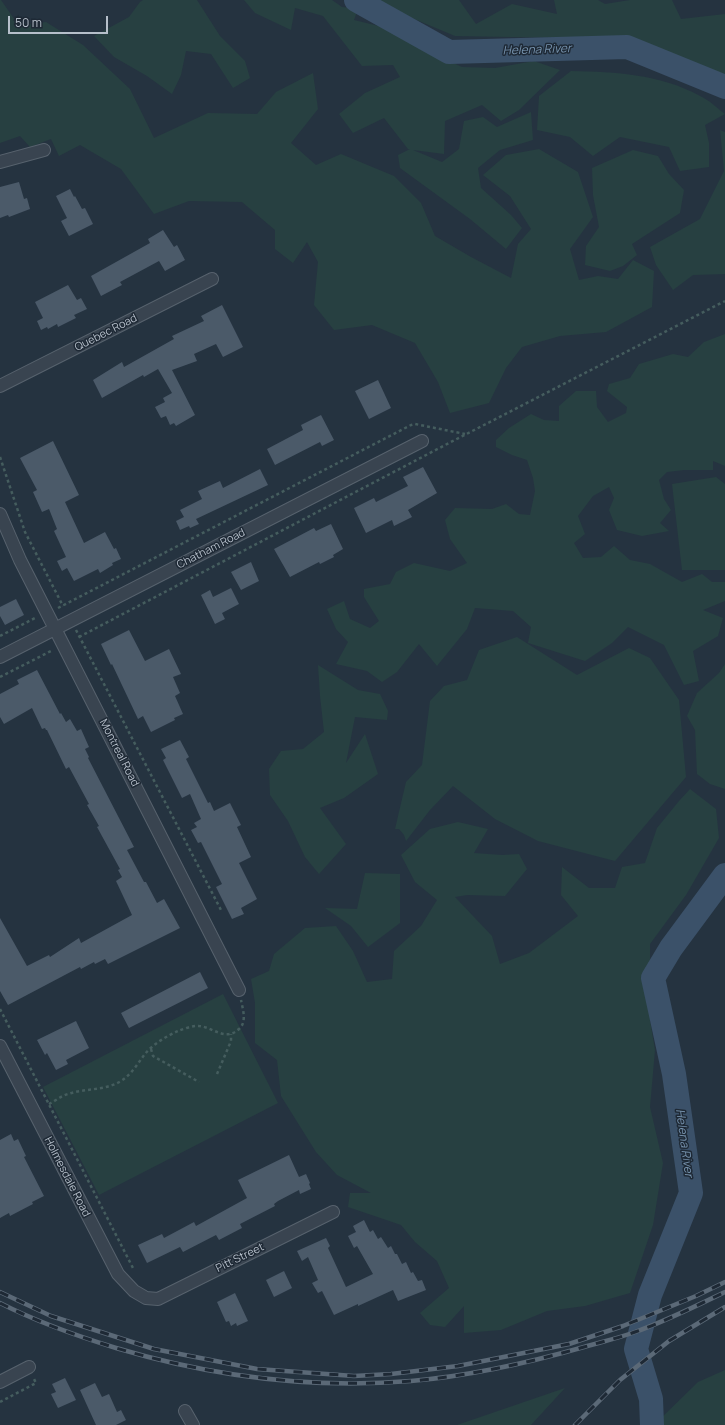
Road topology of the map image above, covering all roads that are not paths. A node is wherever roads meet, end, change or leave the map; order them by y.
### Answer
1 (44, 150) dead end
2 (0, 162) edge
3 (212, 279) dead end
4 (0, 386) edge
5 (422, 441) dead end
6 (0, 514) edge
7 (56, 629) junction
8 (0, 657) edge
9 (239, 990) road end
10 (0, 1046) edge
11 (333, 1212) dead end
12 (146, 1298) joint
13 (28, 1368) road end
14 (0, 1382) edge
15 (185, 1411) dead end
16 (193, 1425) edge

1 - 2 street
3 - 4 street, Quebec Road
5 - 7 street, Chatham Road
6 - 7 street, Montreal Road
7 - 8 street, Chatham Road
7 - 9 street, Montreal Road
10 - 12 street, Holmesdale Road
11 - 12 street, Pitt Street
13 - 14 street
15 - 16 street

